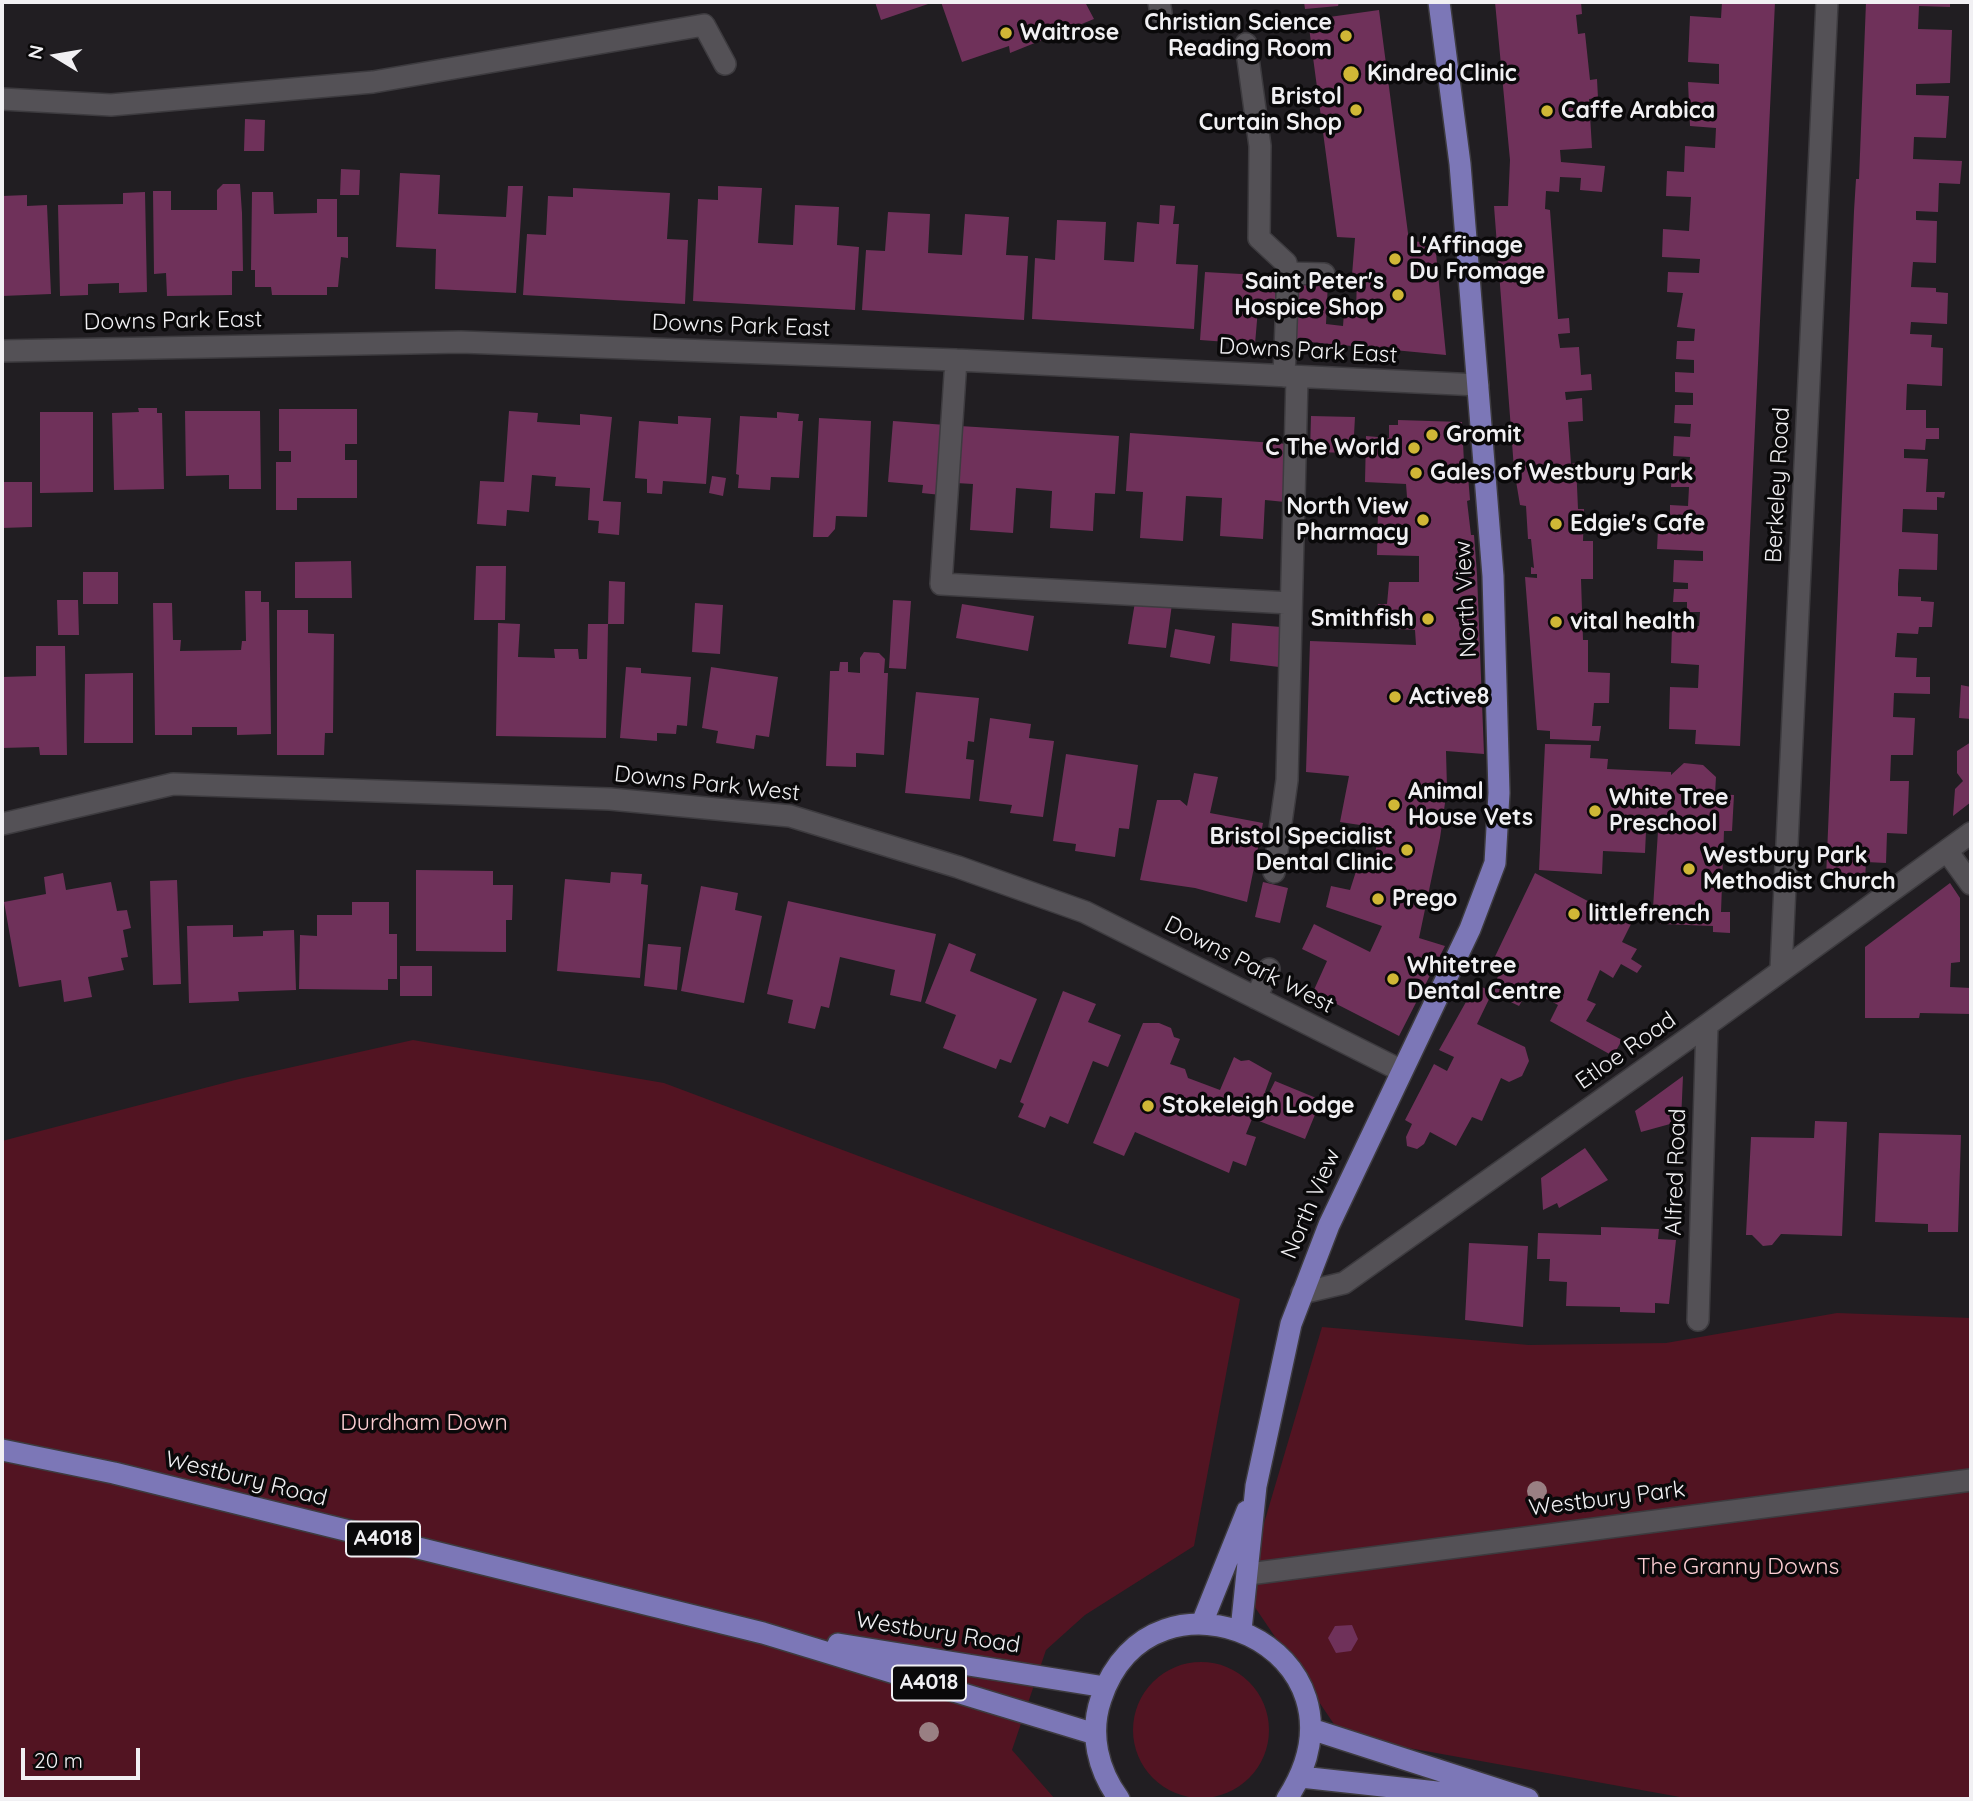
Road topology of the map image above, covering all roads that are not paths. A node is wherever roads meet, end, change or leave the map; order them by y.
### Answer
1 (1440, 2) edge
2 (1827, 2) edge
3 (1246, 44) dead end
4 (725, 64) dead end
5 (2, 99) edge
6 (1288, 273) junction
7 (1324, 274) dead end
8 (2, 351) edge
9 (956, 360) junction
10 (1291, 376) junction
11 (1478, 385) junction
12 (1290, 603) junction
13 (2, 824) edge
14 (1971, 833) edge
15 (1947, 850) junction
16 (1274, 872) dead end
17 (1971, 884) edge
18 (1269, 969) dead end
19 (1781, 970) junction
20 (1256, 998) junction
21 (1707, 1025) junction
22 (1401, 1070) junction
23 (1302, 1293) junction
24 (1698, 1320) dead end
25 (2, 1450) edge
26 (1971, 1480) edge
27 (1256, 1486) junction
28 (1249, 1574) junction
29 (1202, 1623) junction
30 (1241, 1630) junction
31 (763, 1633) junction
32 (1105, 1687) junction
33 (1311, 1729) junction
34 (1095, 1734) junction
35 (1301, 1777) junction
36 (1119, 1799) edge
37 (1287, 1799) edge
38 (1500, 1799) edge
39 (1528, 1799) edge

1 - 11 main road, North View
2 - 19 street, Berkeley Road
3 - 6 street
4 - 5 street
6 - 7 street
6 - 10 street
8 - 9 street, Downs Park East
9 - 10 street, Downs Park East
9 - 12 street
10 - 11 street, Downs Park East
10 - 12 street
11 - 22 main road, North View
12 - 16 street
13 - 20 street, Downs Park West
14 - 15 street, Etloe Road
15 - 17 street
15 - 19 street, Etloe Road
18 - 20 street
19 - 21 street, Etloe Road
20 - 22 street, Downs Park West
21 - 23 street, Etloe Road
21 - 24 street, Alfred Road
22 - 23 main road, North View
23 - 27 main road, North View
25 - 31 main road, Westbury Road / A4018
26 - 28 street, Westbury Park
27 - 28 main road, North View
27 - 29 main road, North View
28 - 30 main road, North View
29 - 30 main road
29 - 32 main road
30 - 33 main road
31 - 32 main road, Westbury Road / A4018
31 - 34 main road, Westbury Road / A4018
32 - 34 main road
33 - 35 main road
33 - 39 main road
34 - 36 main road
35 - 37 main road
35 - 38 main road

